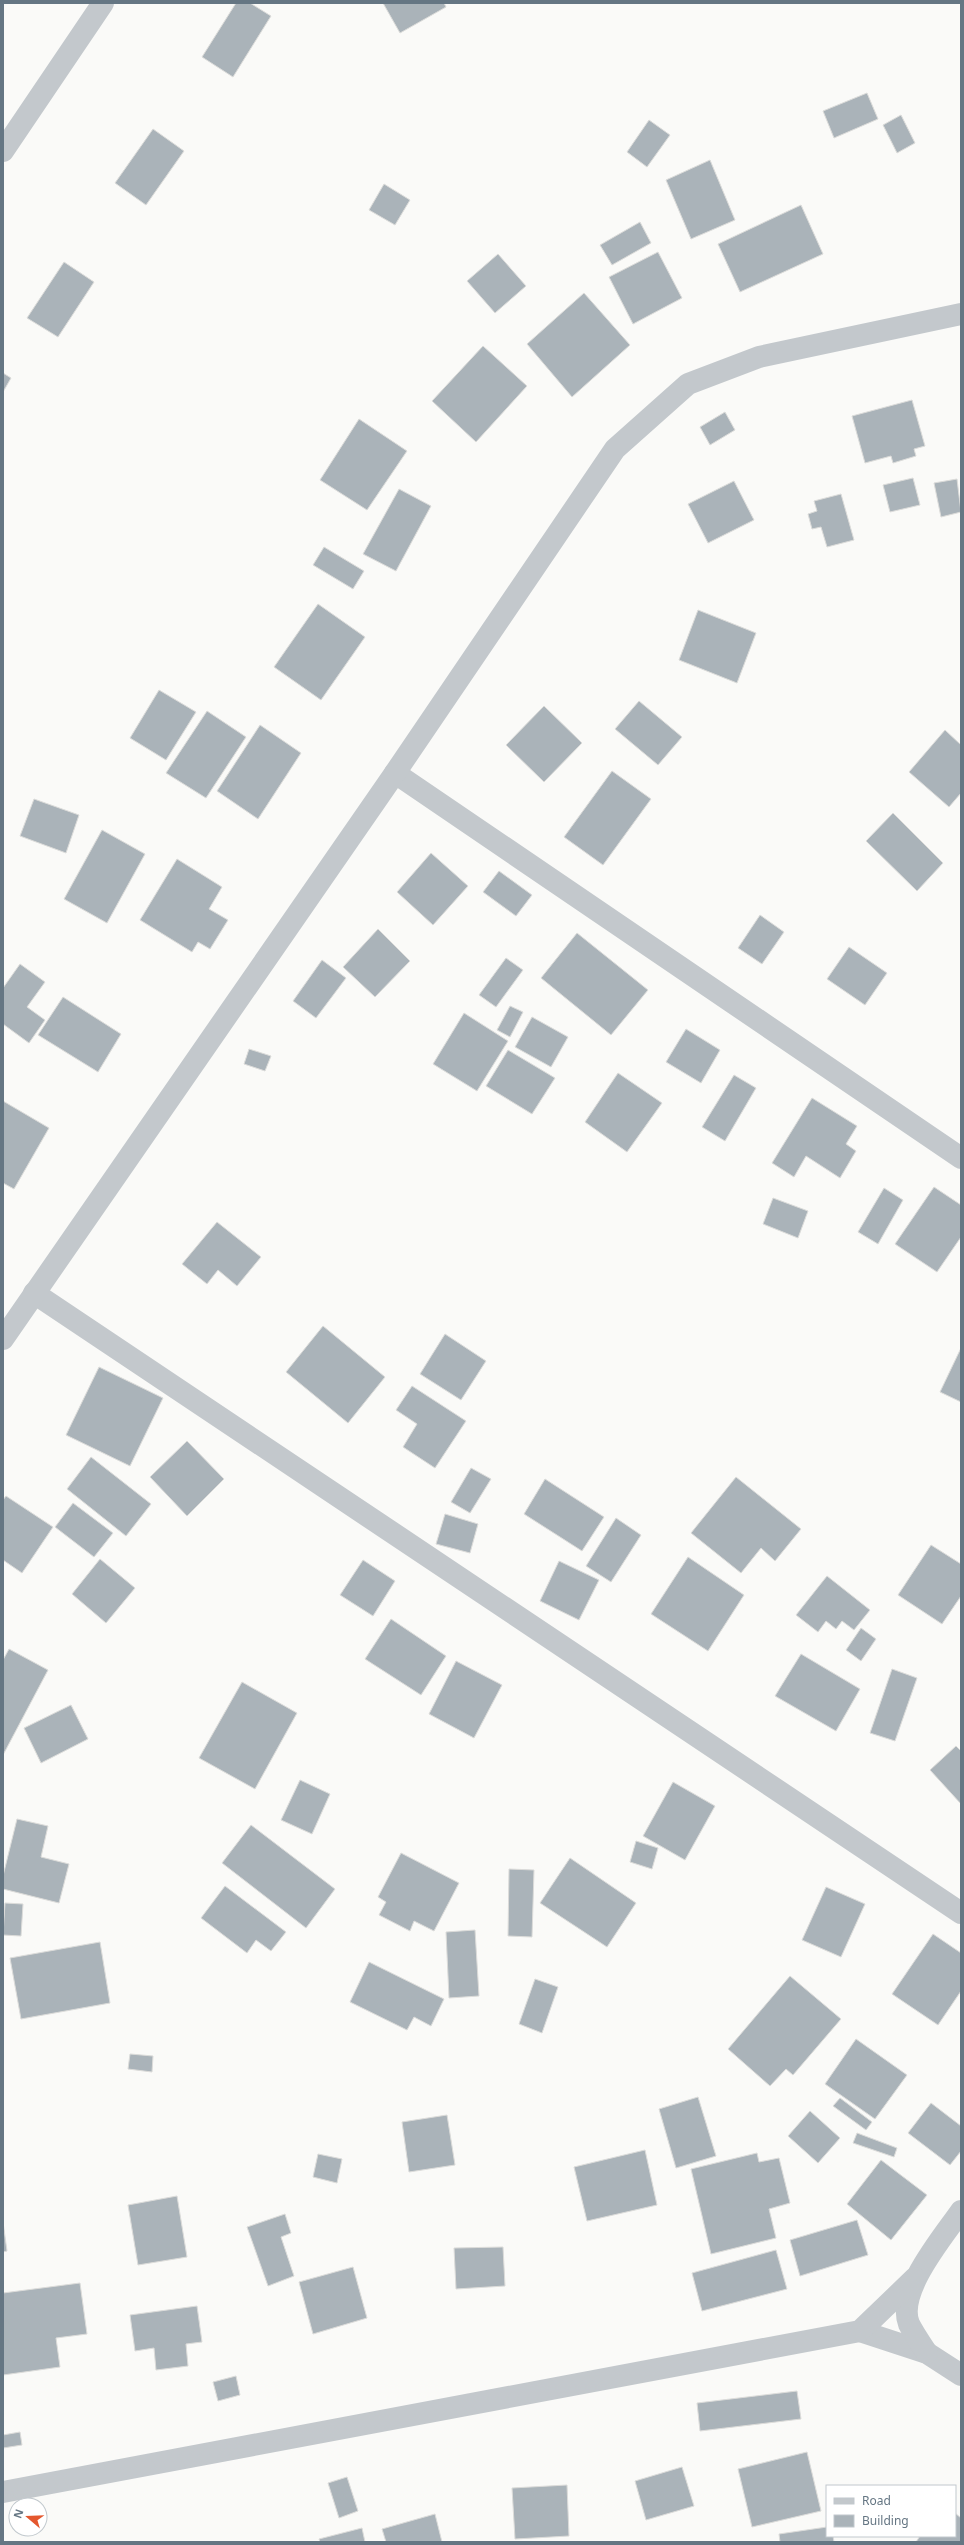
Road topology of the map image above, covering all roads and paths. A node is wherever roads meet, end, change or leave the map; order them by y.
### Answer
1 (103, 3) edge
2 (3, 151) edge
3 (961, 314) edge
4 (396, 773) junction
5 (961, 1158) edge
6 (34, 1293) junction
7 (3, 1339) edge
8 (961, 1913) edge
9 (961, 2211) edge
10 (916, 2278) junction
11 (860, 2331) junction
12 (927, 2353) junction
13 (961, 2375) edge
14 (3, 2492) edge

1 - 2 street
3 - 4 street
4 - 5 street
4 - 6 street
6 - 7 street
6 - 8 street
9 - 10 street
10 - 11 street
10 - 12 street
11 - 12 street
11 - 14 street
12 - 13 street

